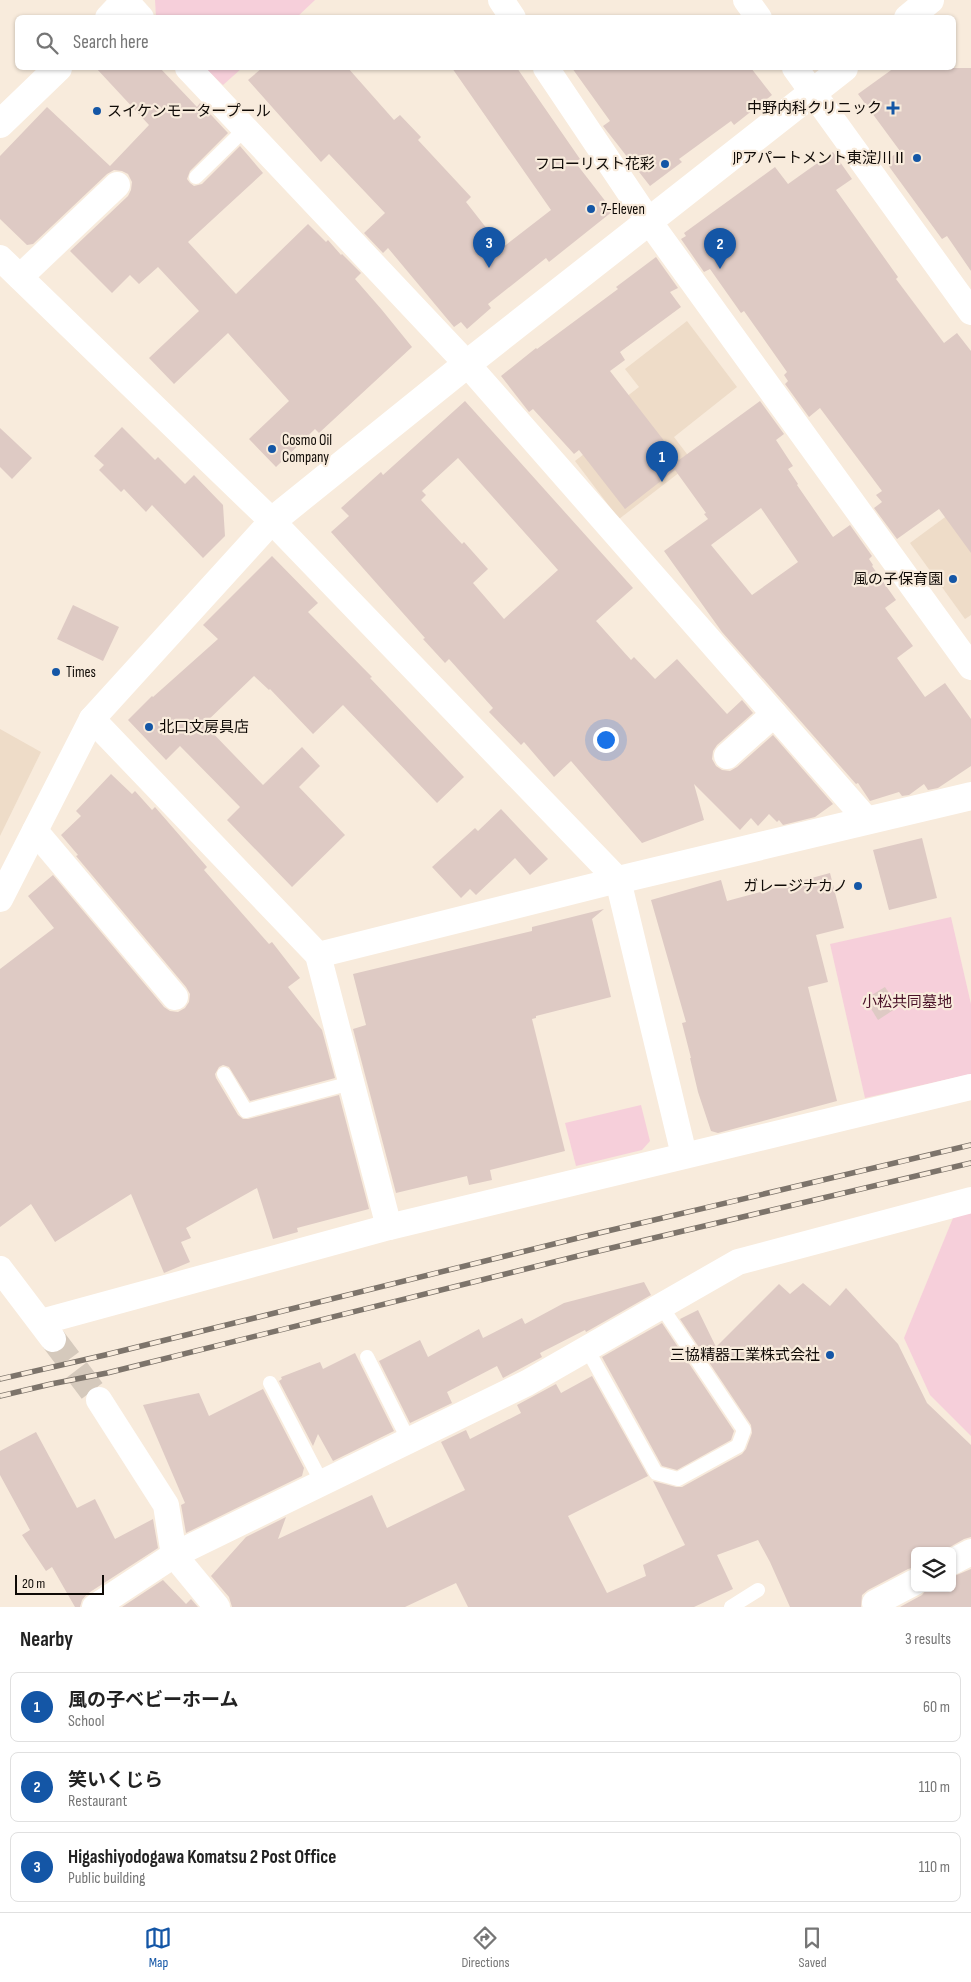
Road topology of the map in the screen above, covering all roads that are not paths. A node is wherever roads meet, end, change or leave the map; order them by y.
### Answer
1 (746, 0) edge
2 (930, 0) edge
3 (757, 15) edge
4 (912, 15) edge
5 (56, 70) edge
6 (190, 70) edge
7 (547, 70) edge
8 (796, 70) edge
9 (841, 70) edge
10 (812, 92) junction
11 (0, 124) edge
12 (245, 129) junction
13 (196, 178) dead end
14 (117, 185) dead end
15 (648, 220) junction
16 (0, 258) edge
17 (20, 277) junction
18 (971, 312) edge
19 (466, 364) junction
20 (272, 521) junction
21 (971, 667) edge
22 (774, 714) junction
23 (92, 719) junction
24 (727, 756) dead end
25 (971, 796) edge
26 (867, 820) junction
27 (35, 831) junction
28 (618, 880) junction
29 (0, 898) edge
30 (318, 956) junction
31 (175, 997) dead end
32 (224, 1074) dead end
33 (351, 1084) junction
34 (971, 1087) edge
35 (684, 1155) junction
36 (971, 1200) edge
37 (389, 1227) junction
38 (0, 1269) edge
39 (661, 1306) junction
40 (587, 1349) junction
41 (366, 1358) dead end
42 (270, 1383) dead end
43 (99, 1400) tunnel mouth
44 (409, 1441) junction
45 (322, 1483) junction
46 (971, 1552) edge
47 (174, 1556) junction
48 (956, 1560) edge
49 (911, 1584) edge
50 (758, 1590) dead end
51 (875, 1603) dead end
52 (735, 1606) edge
53 (96, 1607) edge
54 (217, 1607) edge

1 - 3 street
2 - 4 street
5 - 11 street
6 - 12 street
7 - 15 street
8 - 10 street
9 - 10 street
10 - 15 street
10 - 18 street
12 - 13 lane
12 - 19 street
14 - 17 street
15 - 19 street
15 - 21 street
16 - 17 street
17 - 20 street
19 - 20 street
19 - 22 street
20 - 23 street
20 - 28 street
22 - 24 street
22 - 26 street
23 - 27 street
23 - 30 street
25 - 26 street
26 - 28 street
27 - 29 street
27 - 31 street
28 - 30 street
28 - 35 street
30 - 33 street
32 - 33 lane
33 - 37 street
34 - 35 street
35 - 37 street
36 - 39 street
37 - 38 street
39 - 40 street
39 - 40 lane
40 - 44 street
41 - 44 lane
42 - 45 lane
43 - 47 street
44 - 45 street
45 - 47 street
46 - 48 street
47 - 53 street
47 - 54 street
49 - 51 street
50 - 52 lane

